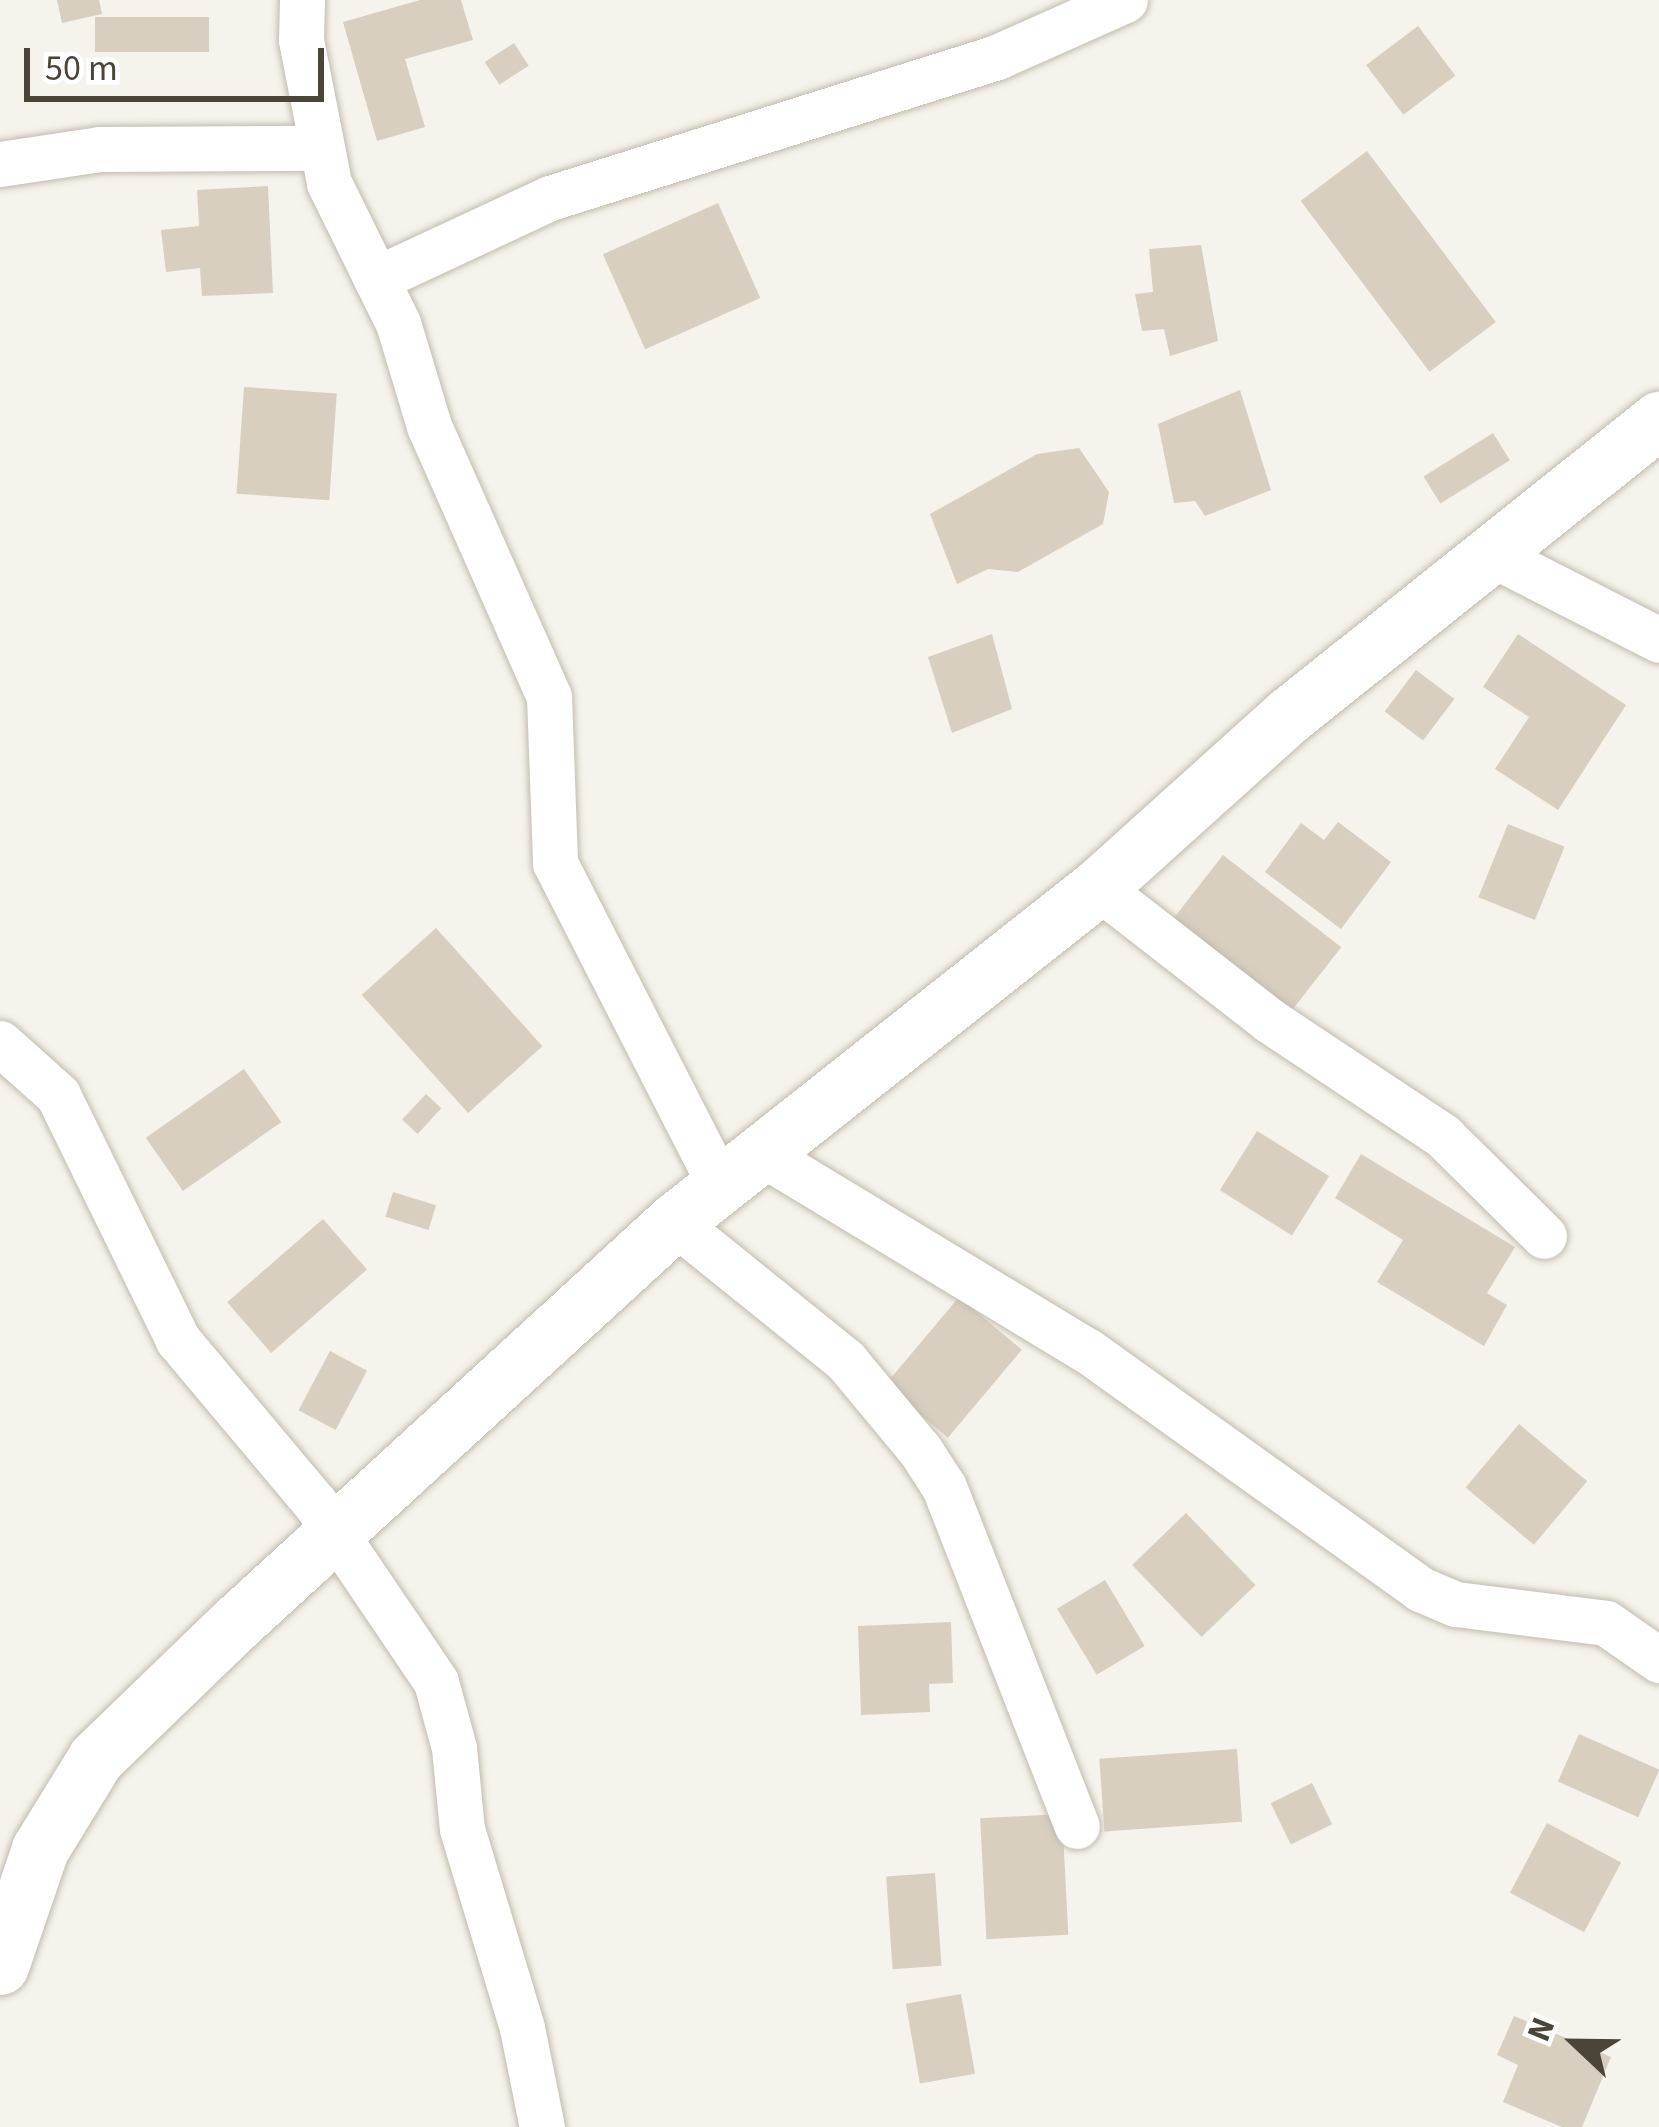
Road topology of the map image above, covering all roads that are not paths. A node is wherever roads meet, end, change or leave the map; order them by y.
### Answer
1 (302, 0) edge
2 (1125, 0) edge
3 (320, 148) junction
4 (0, 164) edge
5 (376, 279) junction
6 (1659, 420) edge
7 (1495, 556) junction
8 (1659, 640) edge
9 (1098, 887) junction
10 (0, 1043) edge
11 (740, 1168) junction
12 (674, 1222) junction
13 (1544, 1236) dead end
14 (336, 1533) junction
15 (1659, 1660) edge
16 (1077, 1826) dead end
17 (0, 1966) edge
18 (542, 2127) edge

1 - 3 street
2 - 5 street
3 - 4 street
3 - 5 street
5 - 11 street
6 - 7 street
7 - 8 street
7 - 9 street
9 - 11 street
9 - 13 street
10 - 14 street
11 - 12 street
11 - 15 street
12 - 14 street
12 - 16 street
14 - 17 street
14 - 18 street

